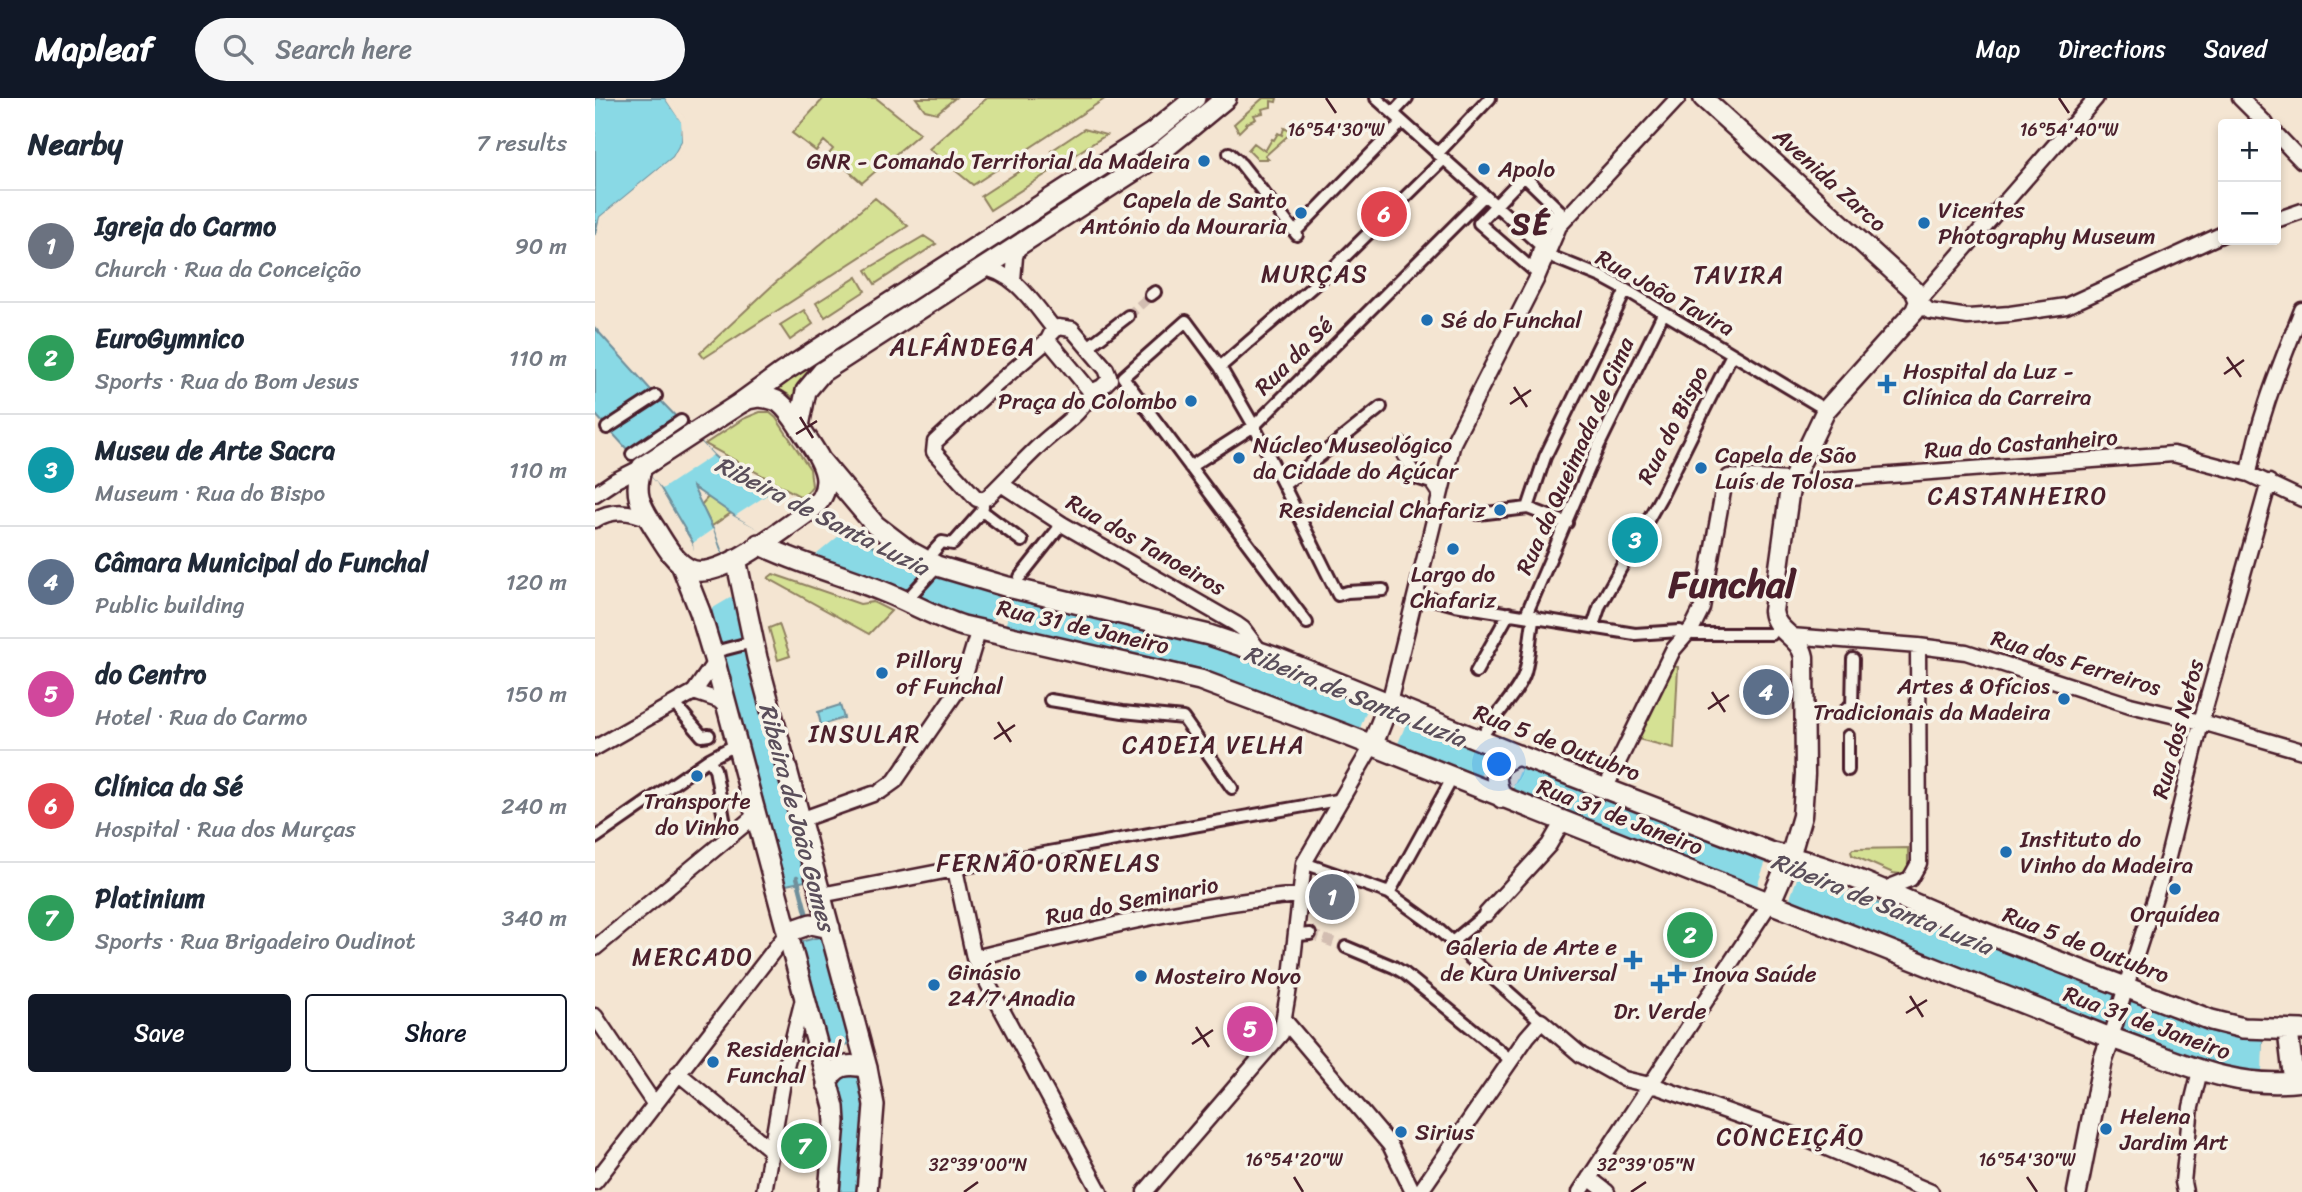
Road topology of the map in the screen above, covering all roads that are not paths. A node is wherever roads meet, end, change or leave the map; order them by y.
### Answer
1 (1195, 98) edge
2 (1226, 98) edge
3 (1377, 98) edge
4 (1407, 98) edge
5 (1490, 98) edge
6 (1678, 98) edge
7 (1703, 98) edge
8 (2096, 98) edge
9 (2240, 98) edge
10 (1393, 113) junction
11 (2261, 119) edge
12 (1402, 122) junction
13 (2281, 139) edge
14 (1440, 157) junction
15 (1236, 159) dead end
16 (2302, 161) edge
17 (1484, 196) junction
18 (1495, 206) junction
19 (2302, 211) edge
20 (2281, 218) edge
21 (1517, 225) junction
22 (2218, 236) edge
23 (1501, 242) junction
24 (1020, 244) junction
25 (1540, 245) junction
26 (1555, 258) dead end
27 (982, 268) junction
28 (1013, 280) junction
29 (1626, 290) junction
30 (1919, 301) junction
31 (2302, 310) edge
32 (1663, 314) junction
33 (1128, 316) tunnel mouth
34 (1051, 335) junction
35 (1088, 347) junction
36 (1732, 354) junction
37 (1220, 367) junction
38 (1091, 392) junction
39 (656, 396) dead end
40 (739, 404) junction
41 (1381, 407) dead end
42 (1826, 410) junction
43 (799, 426) junction
44 (1254, 426) junction
45 (607, 428) dead end
46 (1403, 444) dead end
47 (637, 460) junction
48 (821, 461) junction
49 (1190, 467) junction
50 (2249, 474) junction
51 (1792, 481) junction
52 (2269, 482) junction
53 (1001, 484) junction
54 (1284, 485) junction
55 (595, 494) edge
56 (1439, 495) junction
57 (2302, 499) edge
58 (981, 505) junction
59 (1528, 508) junction
60 (1478, 514) dead end
61 (649, 519) junction
62 (595, 520) edge
63 (1567, 523) junction
64 (1062, 524) junction
65 (766, 540) junction
66 (1023, 541) dead end
67 (943, 548) dead end
68 (731, 562) junction
69 (689, 568) junction
70 (931, 573) dead end
71 (1020, 577) dead end
72 (1383, 590) dead end
73 (911, 595) dead end
74 (1421, 596) dead end
75 (1509, 613) junction
76 (1530, 616) junction
77 (1307, 623) dead end
78 (1593, 626) junction
79 (979, 629) junction
80 (1680, 631) dead end
81 (1693, 634) dead end
82 (1782, 635) junction
83 (745, 644) dead end
84 (1918, 646) junction
85 (1261, 653) junction
86 (719, 656) junction
87 (1853, 659) dead end
88 (1476, 672) dead end
89 (694, 692) junction
90 (1050, 699) dead end
91 (1388, 707) junction
92 (728, 708) junction
93 (1847, 708) dead end
94 (680, 710) dead end
95 (2201, 722) junction
96 (1485, 732) dead end
97 (1848, 736) dead end
98 (720, 738) junction
99 (1374, 742) junction
100 (595, 748) edge
101 (2302, 751) edge
102 (1513, 757) junction
103 (709, 759) junction
104 (1848, 770) dead end
105 (1448, 786) dead end
106 (1232, 788) dead end
107 (1605, 789) junction
108 (1500, 792) junction
109 (1343, 799) junction
110 (757, 814) junction
111 (800, 820) junction
112 (1563, 821) junction
113 (725, 824) dead end
114 (595, 838) edge
115 (1787, 862) junction
116 (1304, 863) junction
117 (955, 869) junction
118 (1882, 890) junction
119 (1389, 892) junction
120 (821, 895) junction
121 (1300, 895) junction
122 (1771, 899) junction
123 (1486, 914) joint
124 (825, 926) junction
125 (792, 930) junction
126 (1452, 942) junction
127 (1346, 947) tunnel mouth
128 (595, 948) edge
129 (974, 958) junction
130 (2126, 986) junction
131 (803, 998) junction
132 (595, 1016) edge
133 (1285, 1021) junction
134 (1541, 1021) junction
135 (2295, 1031) edge
136 (2111, 1038) junction
137 (1512, 1061) junction
138 (863, 1066) junction
139 (2200, 1071) junction
140 (678, 1073) junction
141 (830, 1078) junction
142 (2298, 1081) edge
143 (1650, 1085) junction
144 (655, 1105) junction
145 (770, 1149) junction
146 (1589, 1178) junction
147 (595, 1182) edge
148 (764, 1192) edge
149 (829, 1192) edge
150 (867, 1192) edge
151 (1100, 1192) edge
152 (1145, 1192) edge
153 (1412, 1192) edge
154 (1420, 1192) edge
155 (1580, 1192) edge
156 (1607, 1192) edge
157 (1931, 1192) edge
158 (2077, 1192) edge
159 (2185, 1192) edge

1 - 40 main road
2 - 24 main road
3 - 10 street
4 - 10 street
5 - 14 street
6 - 56 street
7 - 30 street, Avenida Zarco
8 - 30 street
9 - 11 street
10 - 12 street
12 - 14 street
12 - 15 street
13 - 16 street
14 - 17 street
14 - 37 street
17 - 18 street
17 - 44 street, Rua da Sé
18 - 21 street
18 - 23 street
18 - 25 street
19 - 20 street
21 - 23 street
21 - 25 street
22 - 30 street
23 - 25 street
24 - 27 main road
24 - 28 street
26 - 29 street, Rua João Tavira
27 - 28 street
27 - 43 main road
28 - 34 street
29 - 32 street, Rua João Tavira
29 - 59 street
30 - 42 street
31 - 50 street
32 - 36 street, Rua João Tavira
32 - 63 street, Rua da Queimada de Cima
33 - 35 street
34 - 35 street
34 - 38 street
34 - 58 street
35 - 38 street
36 - 42 street, Rua João Tavira
36 - 78 street, Rua do Bispo
37 - 44 street
37 - 49 street
38 - 53 street
39 - 45 street
40 - 43 main road
40 - 47 main road
41 - 54 street
42 - 51 street
43 - 48 main road
44 - 49 street, Rua da Sé
44 - 54 street
46 - 56 street
47 - 55 street
47 - 61 main road
48 - 65 main road
48 - 85 main road, Rua 5 de Outubro
49 - 77 street
50 - 51 street, Rua do Castanheiro
50 - 52 street, Rua do Castanheiro
51 - 82 street
51 - 107 street, Rua do Castanheiro
52 - 57 street, Rua do Castanheiro
52 - 95 street, Rua dos Netos
53 - 58 street
53 - 64 street, Rua dos Tanoeiros
54 - 72 street
56 - 91 street
58 - 66 street
58 - 67 street
59 - 60 street
59 - 63 street
61 - 62 street
61 - 69 main road
63 - 76 street, Rua da Queimada de Cima
64 - 71 street
64 - 85 street, Rua dos Tanoeiros
65 - 68 main road
65 - 79 main road, Rua 31 de Janeiro
68 - 69 main road
68 - 111 main road
69 - 86 main road
70 - 73 street
74 - 75 street
75 - 76 street
75 - 88 street
76 - 78 street
76 - 96 street, Rua da Queimada de Cima
78 - 80 street
79 - 99 main road, Rua 31 de Janeiro
79 - 111 street
81 - 82 street, Rua dos Ferreiros
82 - 84 street, Rua dos Ferreiros
82 - 115 street
83 - 86 street
84 - 95 street, Rua dos Ferreiros
84 - 118 street
85 - 91 main road, Rua 5 de Outubro
86 - 89 street
86 - 92 main road
87 - 93 street
89 - 92 street
89 - 100 street
90 - 106 street
91 - 99 main road
91 - 102 main road, Rua 5 de Outubro
92 - 98 main road
94 - 98 street
95 - 101 street, Rua dos Ferreiros
95 - 130 street, Rua dos Netos
97 - 104 street
98 - 103 street
98 - 110 main road
99 - 108 main road, Rua 31 de Janeiro
99 - 109 street
102 - 107 main road, Rua 5 de Outubro
102 - 108 main road
103 - 113 street
103 - 114 street
105 - 119 street
107 - 115 main road, Rua 5 de Outubro
108 - 112 main road, Rua 31 de Janeiro
109 - 116 street
109 - 117 street
110 - 125 main road
110 - 128 street
111 - 120 main road
112 - 122 main road, Rua 31 de Janeiro
112 - 123 street
115 - 118 main road, Rua 5 de Outubro
115 - 122 main road
116 - 119 street
116 - 121 street
117 - 120 street
117 - 129 street
118 - 130 main road, Rua 5 de Outubro
119 - 126 street
120 - 124 main road
121 - 129 street, Rua do Seminario
121 - 133 street
122 - 136 main road, Rua 31 de Janeiro
122 - 143 street
123 - 126 street
124 - 125 main road
124 - 138 main road
125 - 131 main road
125 - 140 street
126 - 134 street
127 - 137 street
129 - 151 street
130 - 135 main road, Rua 5 de Outubro
130 - 136 street, Rua dos Netos
131 - 141 main road
131 - 145 street
132 - 144 street
133 - 152 street
133 - 153 street
134 - 137 street
134 - 143 street
135 - 142 main road
136 - 139 main road, Rua 31 de Janeiro
136 - 158 street
137 - 154 street
138 - 141 main road
138 - 150 main road
139 - 142 main road, Rua 31 de Janeiro
139 - 159 street
140 - 144 street
140 - 145 street
141 - 149 main road
143 - 146 street
143 - 157 street
144 - 147 street
145 - 148 street
146 - 155 street
146 - 156 street

